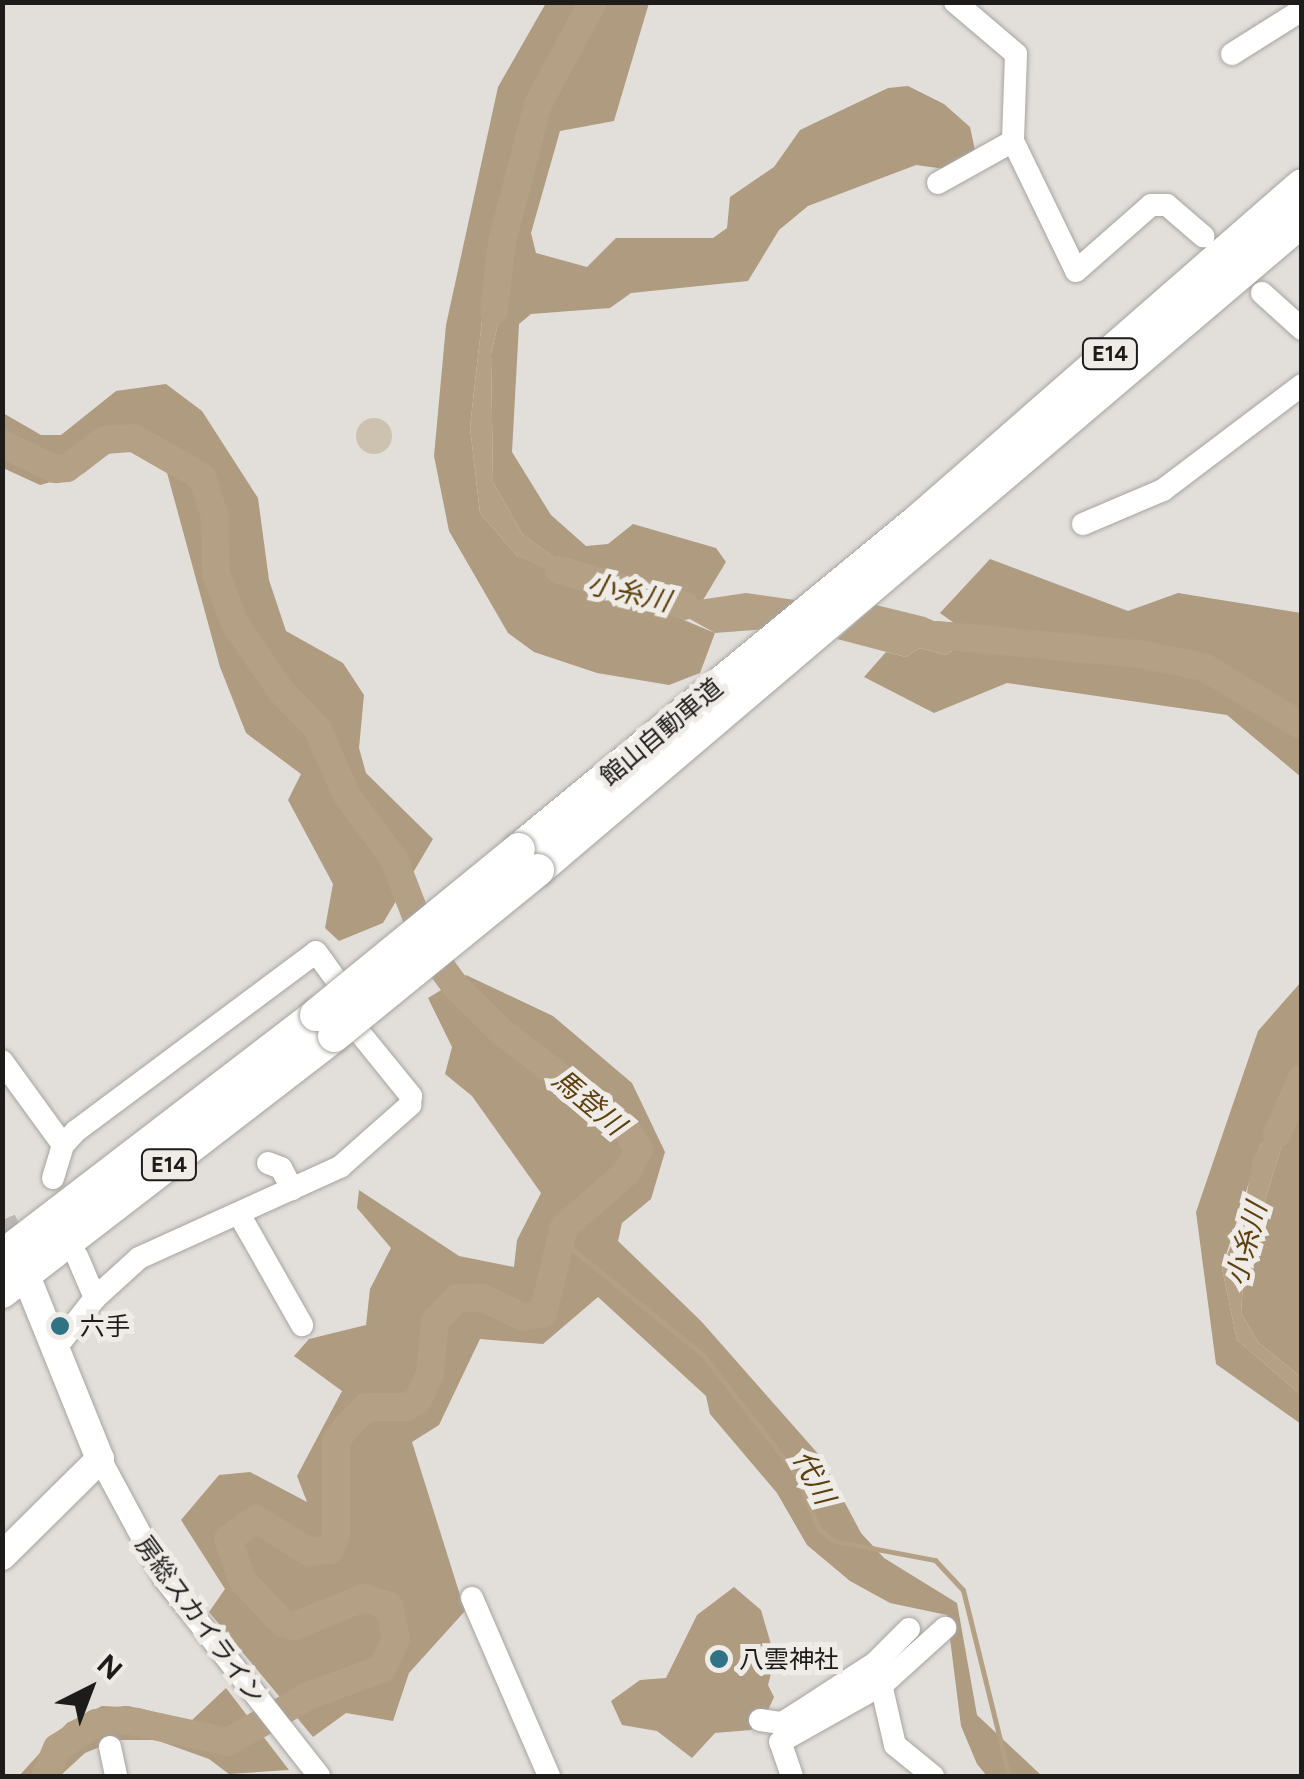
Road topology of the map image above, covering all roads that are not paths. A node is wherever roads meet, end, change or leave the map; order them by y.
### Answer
1 (955, 2) edge
2 (1302, 10) edge
3 (1232, 54) dead end
4 (1013, 141) junction
5 (938, 184) dead end
6 (1302, 185) edge
7 (1302, 221) edge
8 (1203, 236) dead end
9 (1262, 293) dead end
10 (1302, 329) edge
11 (1302, 385) edge
12 (1083, 524) dead end
13 (925, 531) junction
14 (335, 978) dead end
15 (336, 1028) junction
16 (2, 1061) edge
17 (63, 1146) junction
18 (268, 1164) dead end
19 (54, 1178) dead end
20 (292, 1189) junction
21 (239, 1214) junction
22 (2, 1256) edge
23 (77, 1256) dead end
24 (16, 1289) edge
25 (95, 1298) junction
26 (302, 1325) dead end
27 (55, 1348) junction
28 (100, 1458) junction
29 (2, 1556) edge
30 (472, 1598) dead end
31 (944, 1628) dead end
32 (910, 1629) dead end
33 (879, 1674) junction
34 (760, 1720) dead end
35 (110, 1748) dead end
36 (316, 1773) edge
37 (116, 1776) edge
38 (549, 1776) edge
39 (792, 1776) edge
40 (933, 1776) edge

1 - 4 street
2 - 3 street
4 - 5 street
4 - 8 street
6 - 13 highway, 館山自動車道 / E14
7 - 13 highway, 館山自動車道 / E14
9 - 10 street
11 - 12 street
13 - 15 highway, 館山自動車道 / E14, bridge
14 - 17 street
15 - 20 street
15 - 22 highway, 館山自動車道 / E14
15 - 24 highway, 館山自動車道 / E14
16 - 17 street
17 - 19 street
18 - 20 street
20 - 21 street
21 - 25 street
21 - 26 street
23 - 25 street
24 - 27 main road, 房総スカイライン
25 - 27 street
27 - 28 main road, 房総スカイライン
28 - 29 main road
28 - 36 street, 房総スカイライン
30 - 38 street
31 - 33 street
32 - 33 street
33 - 34 street
33 - 39 street
33 - 40 street
35 - 37 street

